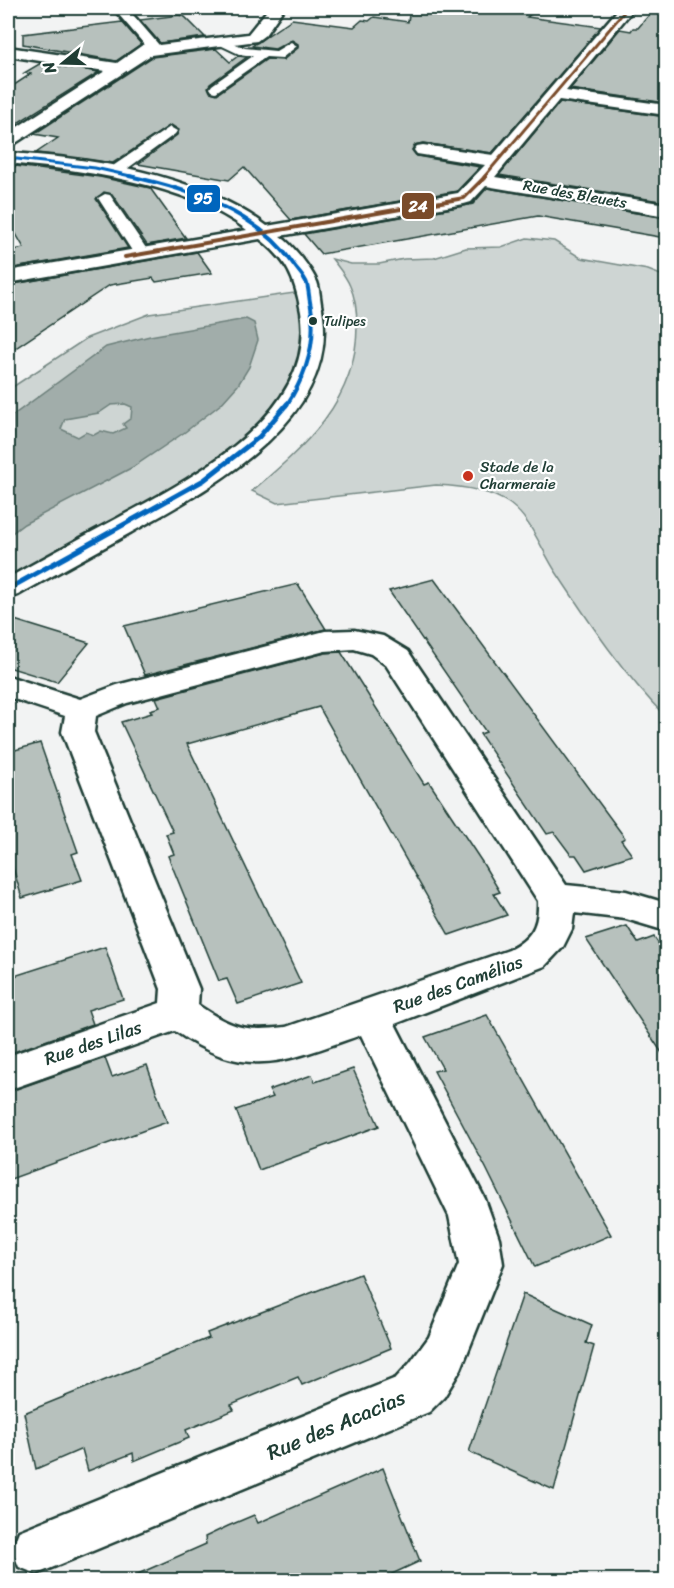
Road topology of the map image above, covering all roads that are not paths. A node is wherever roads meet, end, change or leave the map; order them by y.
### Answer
1 (120, 8) edge
2 (277, 8) edge
3 (621, 8) edge
4 (222, 42) junction
5 (291, 46) dead end
6 (8, 51) edge
7 (147, 51) junction
8 (264, 53) junction
9 (118, 68) junction
10 (216, 88) dead end
11 (554, 94) junction
12 (666, 110) edge
13 (170, 130) dead end
14 (8, 140) edge
15 (423, 150) dead end
16 (8, 158) edge
17 (496, 161) junction
18 (115, 171) junction
19 (482, 180) junction
20 (105, 198) dead end
21 (666, 210) edge
22 (264, 233) junction
23 (142, 254) junction
24 (8, 277) edge
25 (8, 589) edge
26 (8, 686) edge
27 (81, 710) junction
28 (556, 899) junction
29 (666, 917) edge
30 (179, 1013) junction
31 (371, 1016) junction
32 (8, 1072) edge
33 (38, 1549) dead end

1 - 7 street
2 - 4 street
3 - 11 street
4 - 7 street
4 - 8 lane
5 - 8 lane
6 - 9 street
7 - 9 street
8 - 10 lane
9 - 14 street
11 - 12 street
11 - 17 street
13 - 18 lane
15 - 17 street
16 - 18 street
17 - 19 street
18 - 22 street
19 - 21 street, Rue des Bleuets
19 - 22 street
20 - 23 lane
22 - 23 street
22 - 25 street
23 - 24 street
26 - 27 street
27 - 28 street
27 - 30 street
28 - 29 street
28 - 31 street, Rue des Camélias
30 - 31 street, Rue des Camélias
30 - 32 street, Rue des Lilas
31 - 33 street, Rue des Acacias

